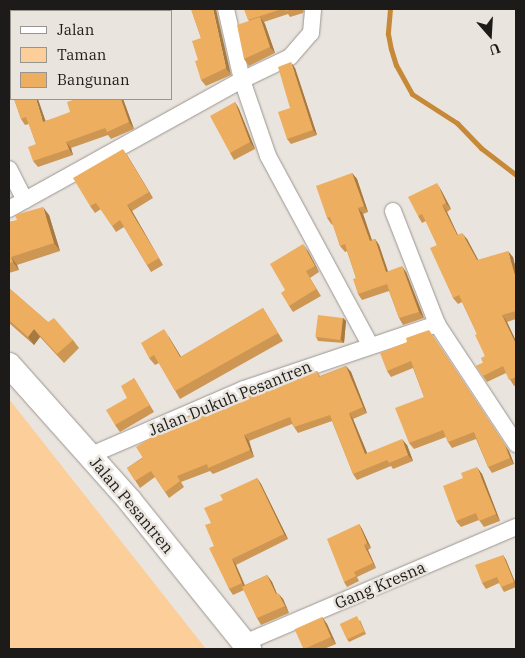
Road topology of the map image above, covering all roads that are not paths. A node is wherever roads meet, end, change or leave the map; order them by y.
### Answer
1 (226, 9) edge
2 (313, 9) edge
3 (242, 80) junction
4 (9, 169) edge
5 (26, 200) junction
6 (9, 209) edge
7 (393, 211) dead end
8 (437, 324) junction
9 (370, 345) junction
10 (9, 365) edge
11 (516, 444) edge
12 (90, 455) junction
13 (516, 527) edge
14 (247, 646) edge

1 - 3 street
2 - 3 street
3 - 5 street
3 - 9 street
4 - 5 street
5 - 6 street
7 - 8 street
8 - 9 street, Jalan Dukuh Pesantren
8 - 11 street
9 - 12 street, Jalan Dukuh Pesantren
10 - 12 main road, Jalan Pesantren
12 - 14 main road, Jalan Pesantren
13 - 14 street, Gang Kresna

